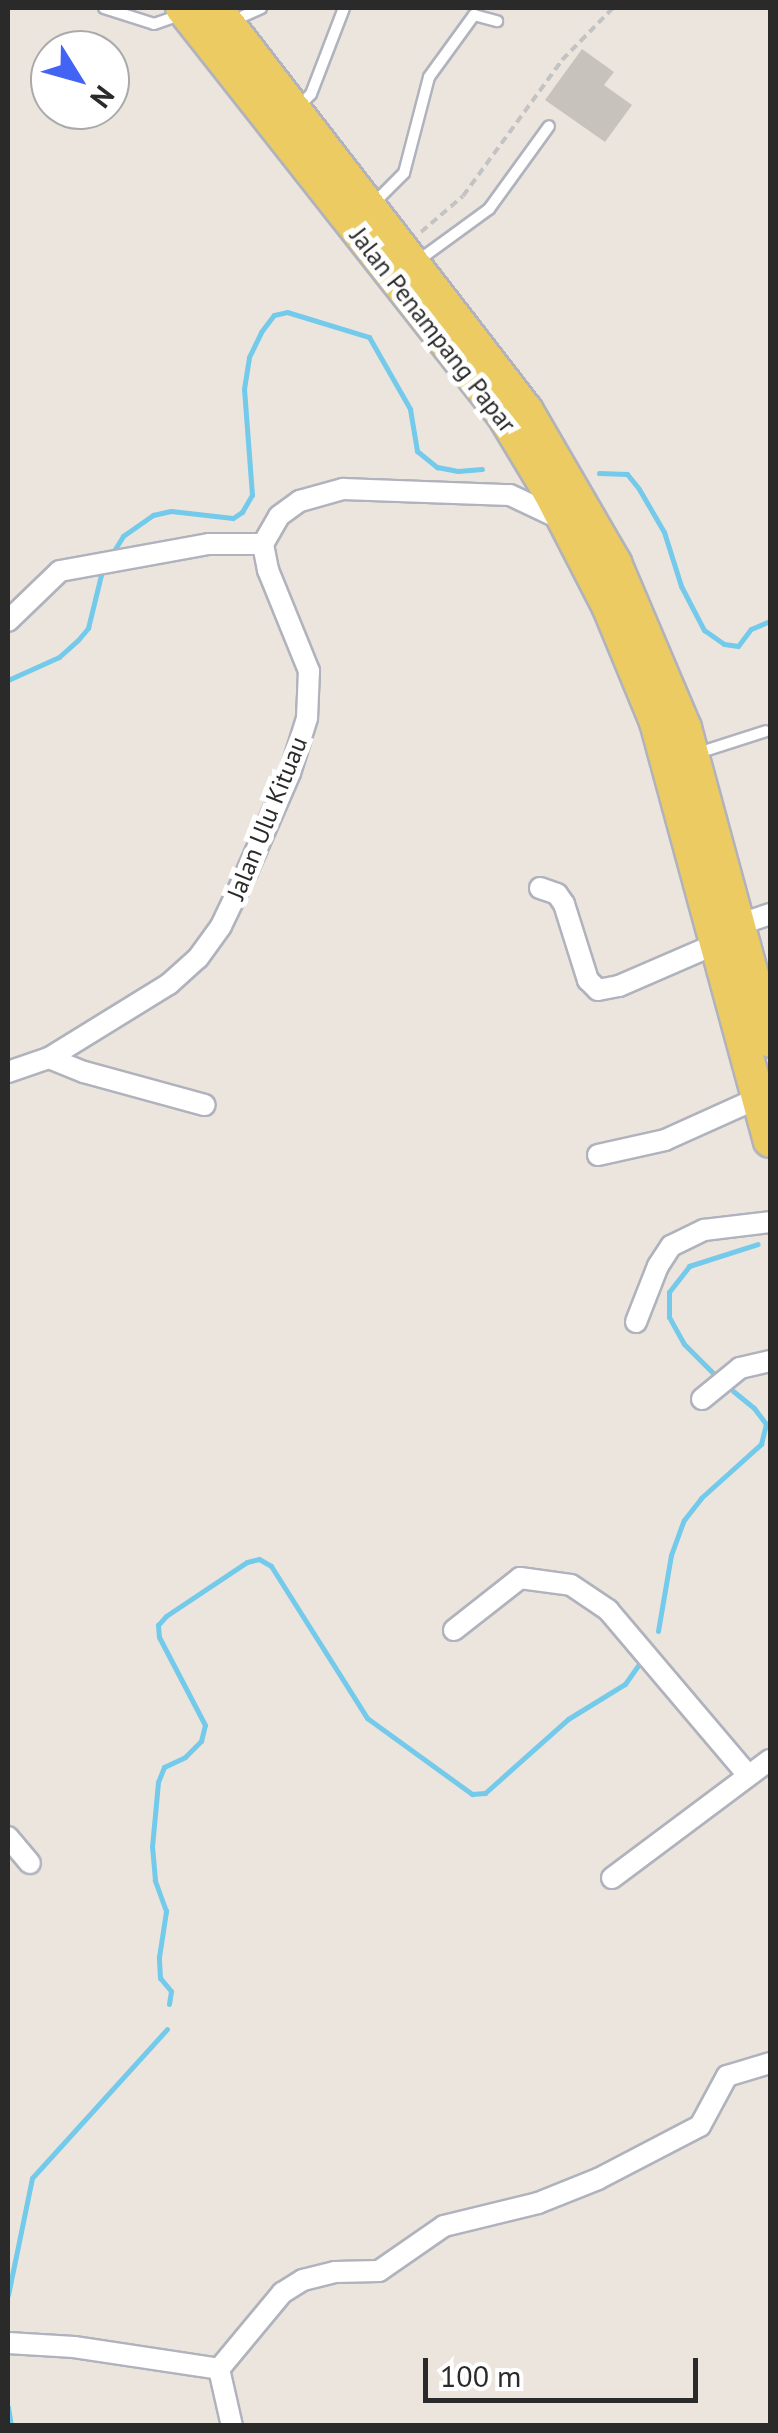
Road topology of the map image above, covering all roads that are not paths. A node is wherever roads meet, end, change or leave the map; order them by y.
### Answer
1 (104, 8) edge
2 (261, 8) edge
3 (344, 8) edge
4 (203, 13) edge
5 (498, 21) dead end
6 (293, 111) junction
7 (549, 126) dead end
8 (370, 207) junction
9 (408, 256) junction
10 (532, 462) junction
11 (510, 495) junction
12 (564, 521) junction
13 (263, 544) junction
14 (8, 621) edge
15 (766, 731) dead end
16 (692, 755) junction
17 (540, 888) dead end
18 (770, 914) edge
19 (727, 934) junction
20 (770, 1041) edge
21 (49, 1058) junction
22 (8, 1072) edge
23 (758, 1098) junction
24 (205, 1104) dead end
25 (770, 1142) edge
26 (598, 1154) dead end
27 (770, 1222) edge
28 (636, 1322) dead end
29 (770, 1361) edge
30 (702, 1399) dead end
31 (454, 1630) dead end
32 (770, 1760) edge
33 (746, 1774) junction
34 (8, 1837) edge
35 (30, 1863) dead end
36 (612, 1878) dead end
37 (770, 2063) edge
38 (8, 2343) edge
39 (218, 2369) junction
40 (232, 2426) edge

1 - 4 lane
2 - 4 lane
3 - 6 lane
4 - 6 main road, Jalan Penampang Papar
4 - 10 main road, Jalan Penampang Papar
5 - 8 lane
6 - 8 main road, Jalan Penampang Papar
7 - 9 lane
8 - 9 main road, Jalan Penampang Papar
9 - 16 main road, Jalan Penampang Papar
10 - 11 street
10 - 12 main road, Jalan Penampang Papar
11 - 12 street
11 - 13 street
12 - 19 main road, Jalan Penampang Papar
13 - 14 street
13 - 21 street, Jalan Ulu Kituau
15 - 16 lane
16 - 19 main road, Jalan Penampang Papar
17 - 19 street
18 - 19 street
19 - 20 main road, Jalan Penampang Papar
19 - 23 main road, Jalan Penampang Papar
21 - 22 street, Jalan Ulu Kituau
21 - 24 street
23 - 25 main road, Jalan Penampang Papar
23 - 26 street
27 - 28 street
29 - 30 street
31 - 33 street
32 - 33 street
33 - 36 street
34 - 35 street
37 - 39 street
38 - 39 street
39 - 40 street

